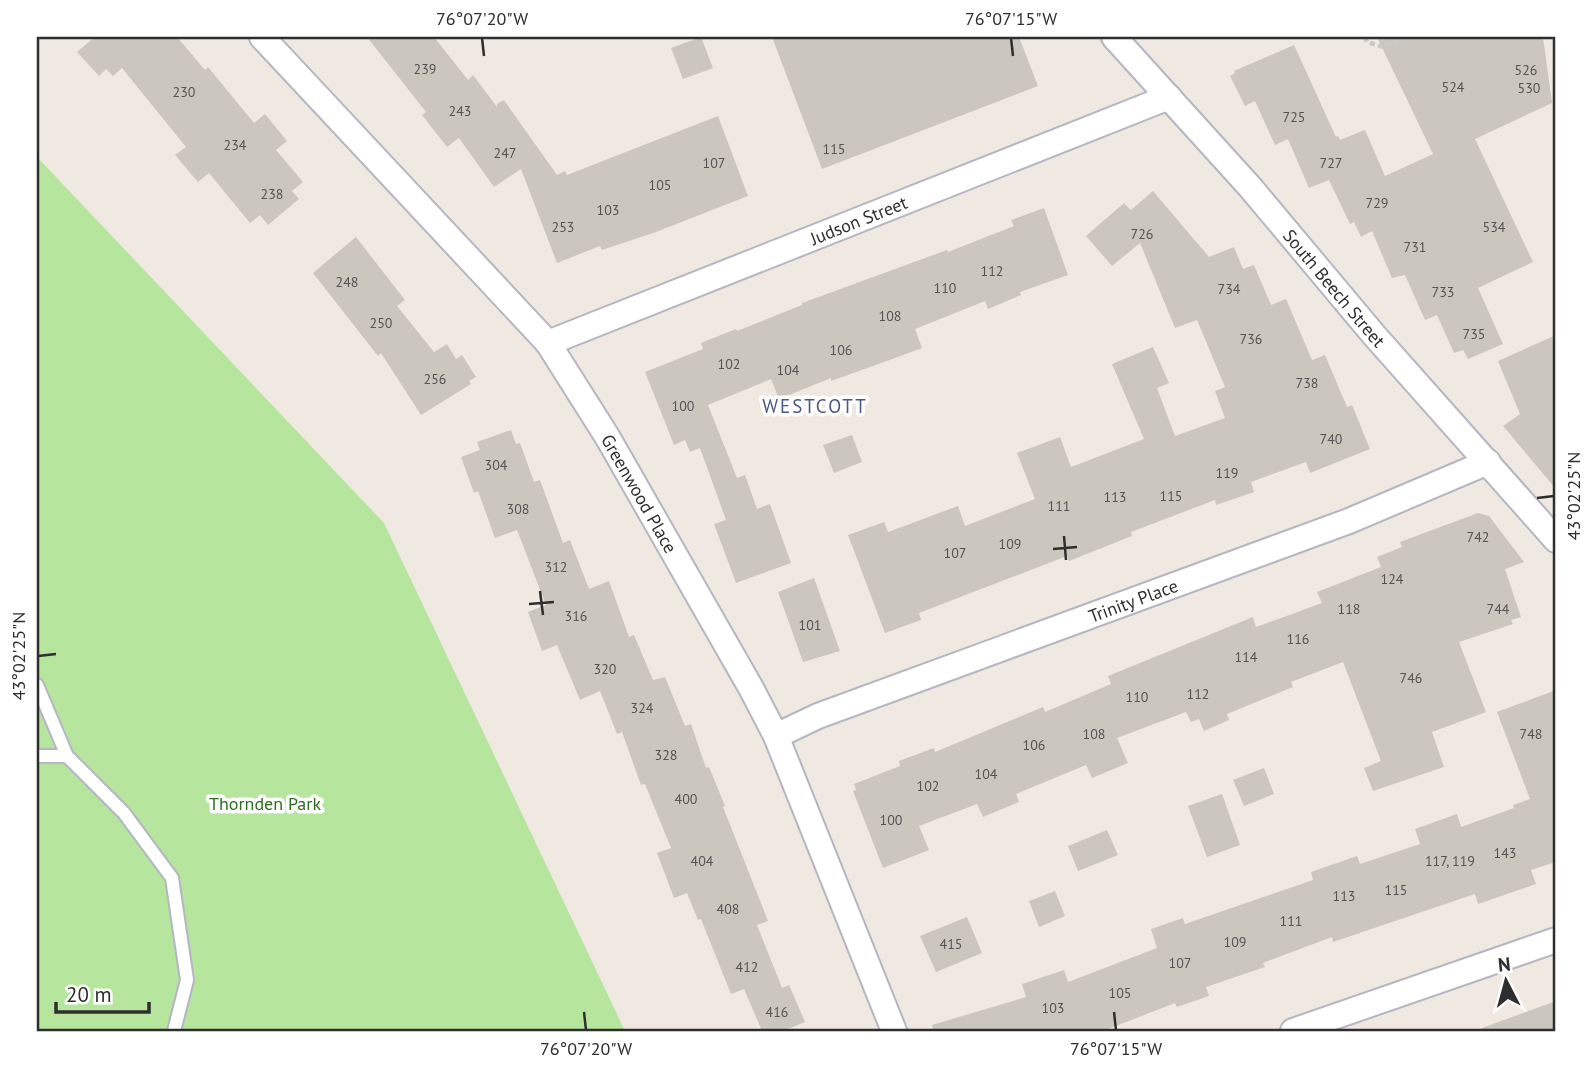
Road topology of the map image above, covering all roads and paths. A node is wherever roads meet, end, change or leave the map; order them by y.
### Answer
1 (262, 37) edge
2 (1114, 37) edge
3 (1365, 37) edge
4 (1404, 37) edge
5 (1169, 97) junction
6 (548, 343) junction
7 (1488, 462) junction
8 (1556, 540) edge
9 (37, 685) edge
10 (776, 736) junction
11 (37, 756) edge
12 (67, 756) junction
13 (1556, 940) edge
14 (174, 1031) edge
15 (894, 1031) edge
16 (1293, 1031) edge

1 - 6 street, Greenwood Place
2 - 5 street, South Beech Street
3 - 4 path
5 - 6 street, Judson Street
5 - 7 street, South Beech Street
6 - 10 street, Greenwood Place
7 - 8 street, South Beech Street
7 - 10 street, Trinity Place
9 - 12 lane
10 - 15 street, Greenwood Place
11 - 12 lane
12 - 14 lane
13 - 16 street

